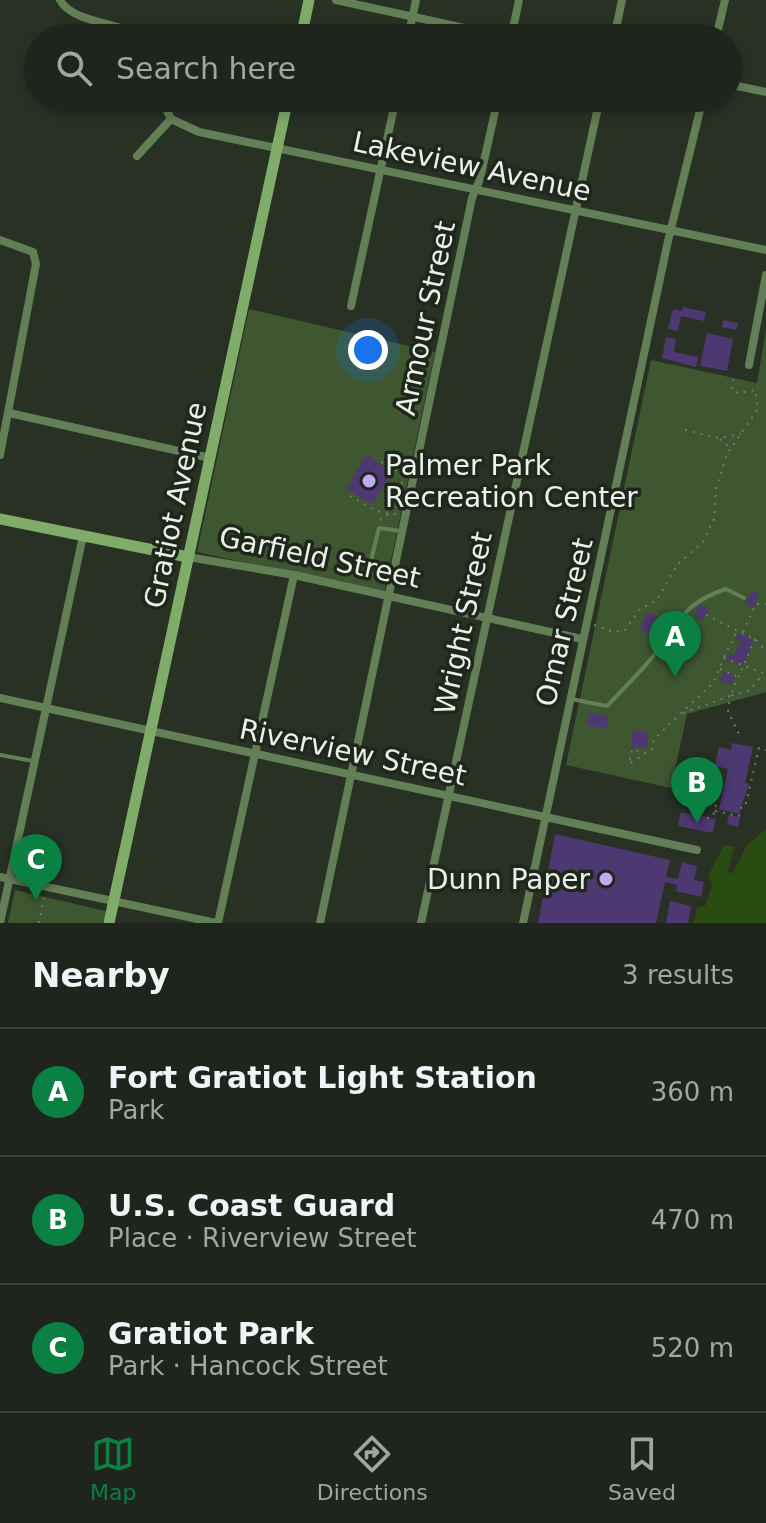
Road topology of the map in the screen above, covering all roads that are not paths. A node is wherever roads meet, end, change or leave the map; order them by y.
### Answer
1 (60, 0) edge
2 (309, 0) edge
3 (336, 0) edge
4 (416, 0) edge
5 (519, 0) edge
6 (622, 0) edge
7 (725, 0) edge
8 (413, 17) junction
9 (116, 24) edge
10 (304, 24) edge
11 (411, 24) edge
12 (446, 24) edge
13 (514, 24) edge
14 (617, 24) edge
15 (719, 24) edge
16 (742, 87) edge
17 (766, 92) edge
18 (168, 112) edge
19 (285, 112) edge
20 (393, 112) edge
21 (495, 112) edge
22 (597, 112) edge
23 (700, 112) edge
24 (171, 119) junction
25 (277, 147) junction
26 (137, 156) dead end
27 (382, 168) junction
28 (476, 189) junction
29 (575, 210) junction
30 (671, 231) junction
31 (0, 240) edge
32 (766, 250) edge
33 (766, 275) edge
34 (351, 306) dead end
35 (749, 365) dead end
36 (9, 413) junction
37 (0, 455) edge
38 (210, 458) junction
39 (0, 519) edge
40 (403, 531) junction
41 (83, 536) junction
42 (188, 557) junction
43 (294, 575) junction
44 (394, 577) junction
45 (390, 596) junction
46 (744, 598) dead end
47 (487, 616) junction
48 (582, 639) junction
49 (0, 698) edge
50 (569, 698) junction
51 (46, 708) junction
52 (151, 731) junction
53 (255, 753) junction
54 (0, 755) edge
55 (35, 762) junction
56 (351, 773) junction
57 (450, 795) junction
58 (545, 819) junction
59 (697, 850) dead end
60 (5, 878) edge
61 (114, 901) junction
62 (0, 923) edge
63 (109, 923) edge
64 (217, 923) edge
65 (320, 923) edge
66 (421, 923) edge
67 (523, 923) edge

1 - 9 street
2 - 10 street
3 - 8 street
4 - 8 street
5 - 13 street
6 - 14 street
7 - 15 street
8 - 11 street
8 - 12 street
16 - 17 street
18 - 24 street
19 - 25 street, Gratiot Avenue
20 - 27 street
21 - 28 street, Armour Street
22 - 29 street, Wright Street
23 - 30 street, Omar Street
24 - 25 street, Lakeview Avenue
24 - 26 street
25 - 27 street, Lakeview Avenue
25 - 38 street, Gratiot Avenue
27 - 28 street, Lakeview Avenue
27 - 34 street
28 - 29 street, Lakeview Avenue
28 - 40 street, Armour Street
29 - 30 street, Lakeview Avenue
29 - 47 street, Wright Street
30 - 32 street, Lakeview Avenue
30 - 48 street, Omar Street
31 - 36 street
33 - 35 street
36 - 37 street
36 - 38 street
38 - 42 street, Gratiot Avenue
39 - 41 street, Garfield Street
40 - 44 street, Armour Street
40 - 44 lane
41 - 42 street, Garfield Street
41 - 51 street
42 - 43 street, Garfield Street
42 - 52 street, Gratiot Avenue
43 - 45 street, Garfield Street
43 - 53 street
44 - 45 street, Armour Street
45 - 47 street, Garfield Street
45 - 56 street, Armour Street
46 - 50 lane
47 - 48 street, Garfield Street
47 - 57 street, Wright Street
48 - 50 street, Omar Street
49 - 51 street, Riverview Street
50 - 58 street, Omar Street
51 - 52 street, Riverview Street
51 - 55 street
52 - 53 street, Riverview Street
52 - 61 street, Gratiot Avenue
53 - 56 street, Riverview Street
53 - 64 street
54 - 55 lane
55 - 60 street
56 - 57 street, Riverview Street
56 - 65 street, Armour Street
57 - 58 street, Riverview Street
57 - 66 street, Wright Street
58 - 59 street, Riverview Street
58 - 67 street, Omar Street
60 - 61 street
60 - 62 street
61 - 63 street, Gratiot Avenue
61 - 64 street

